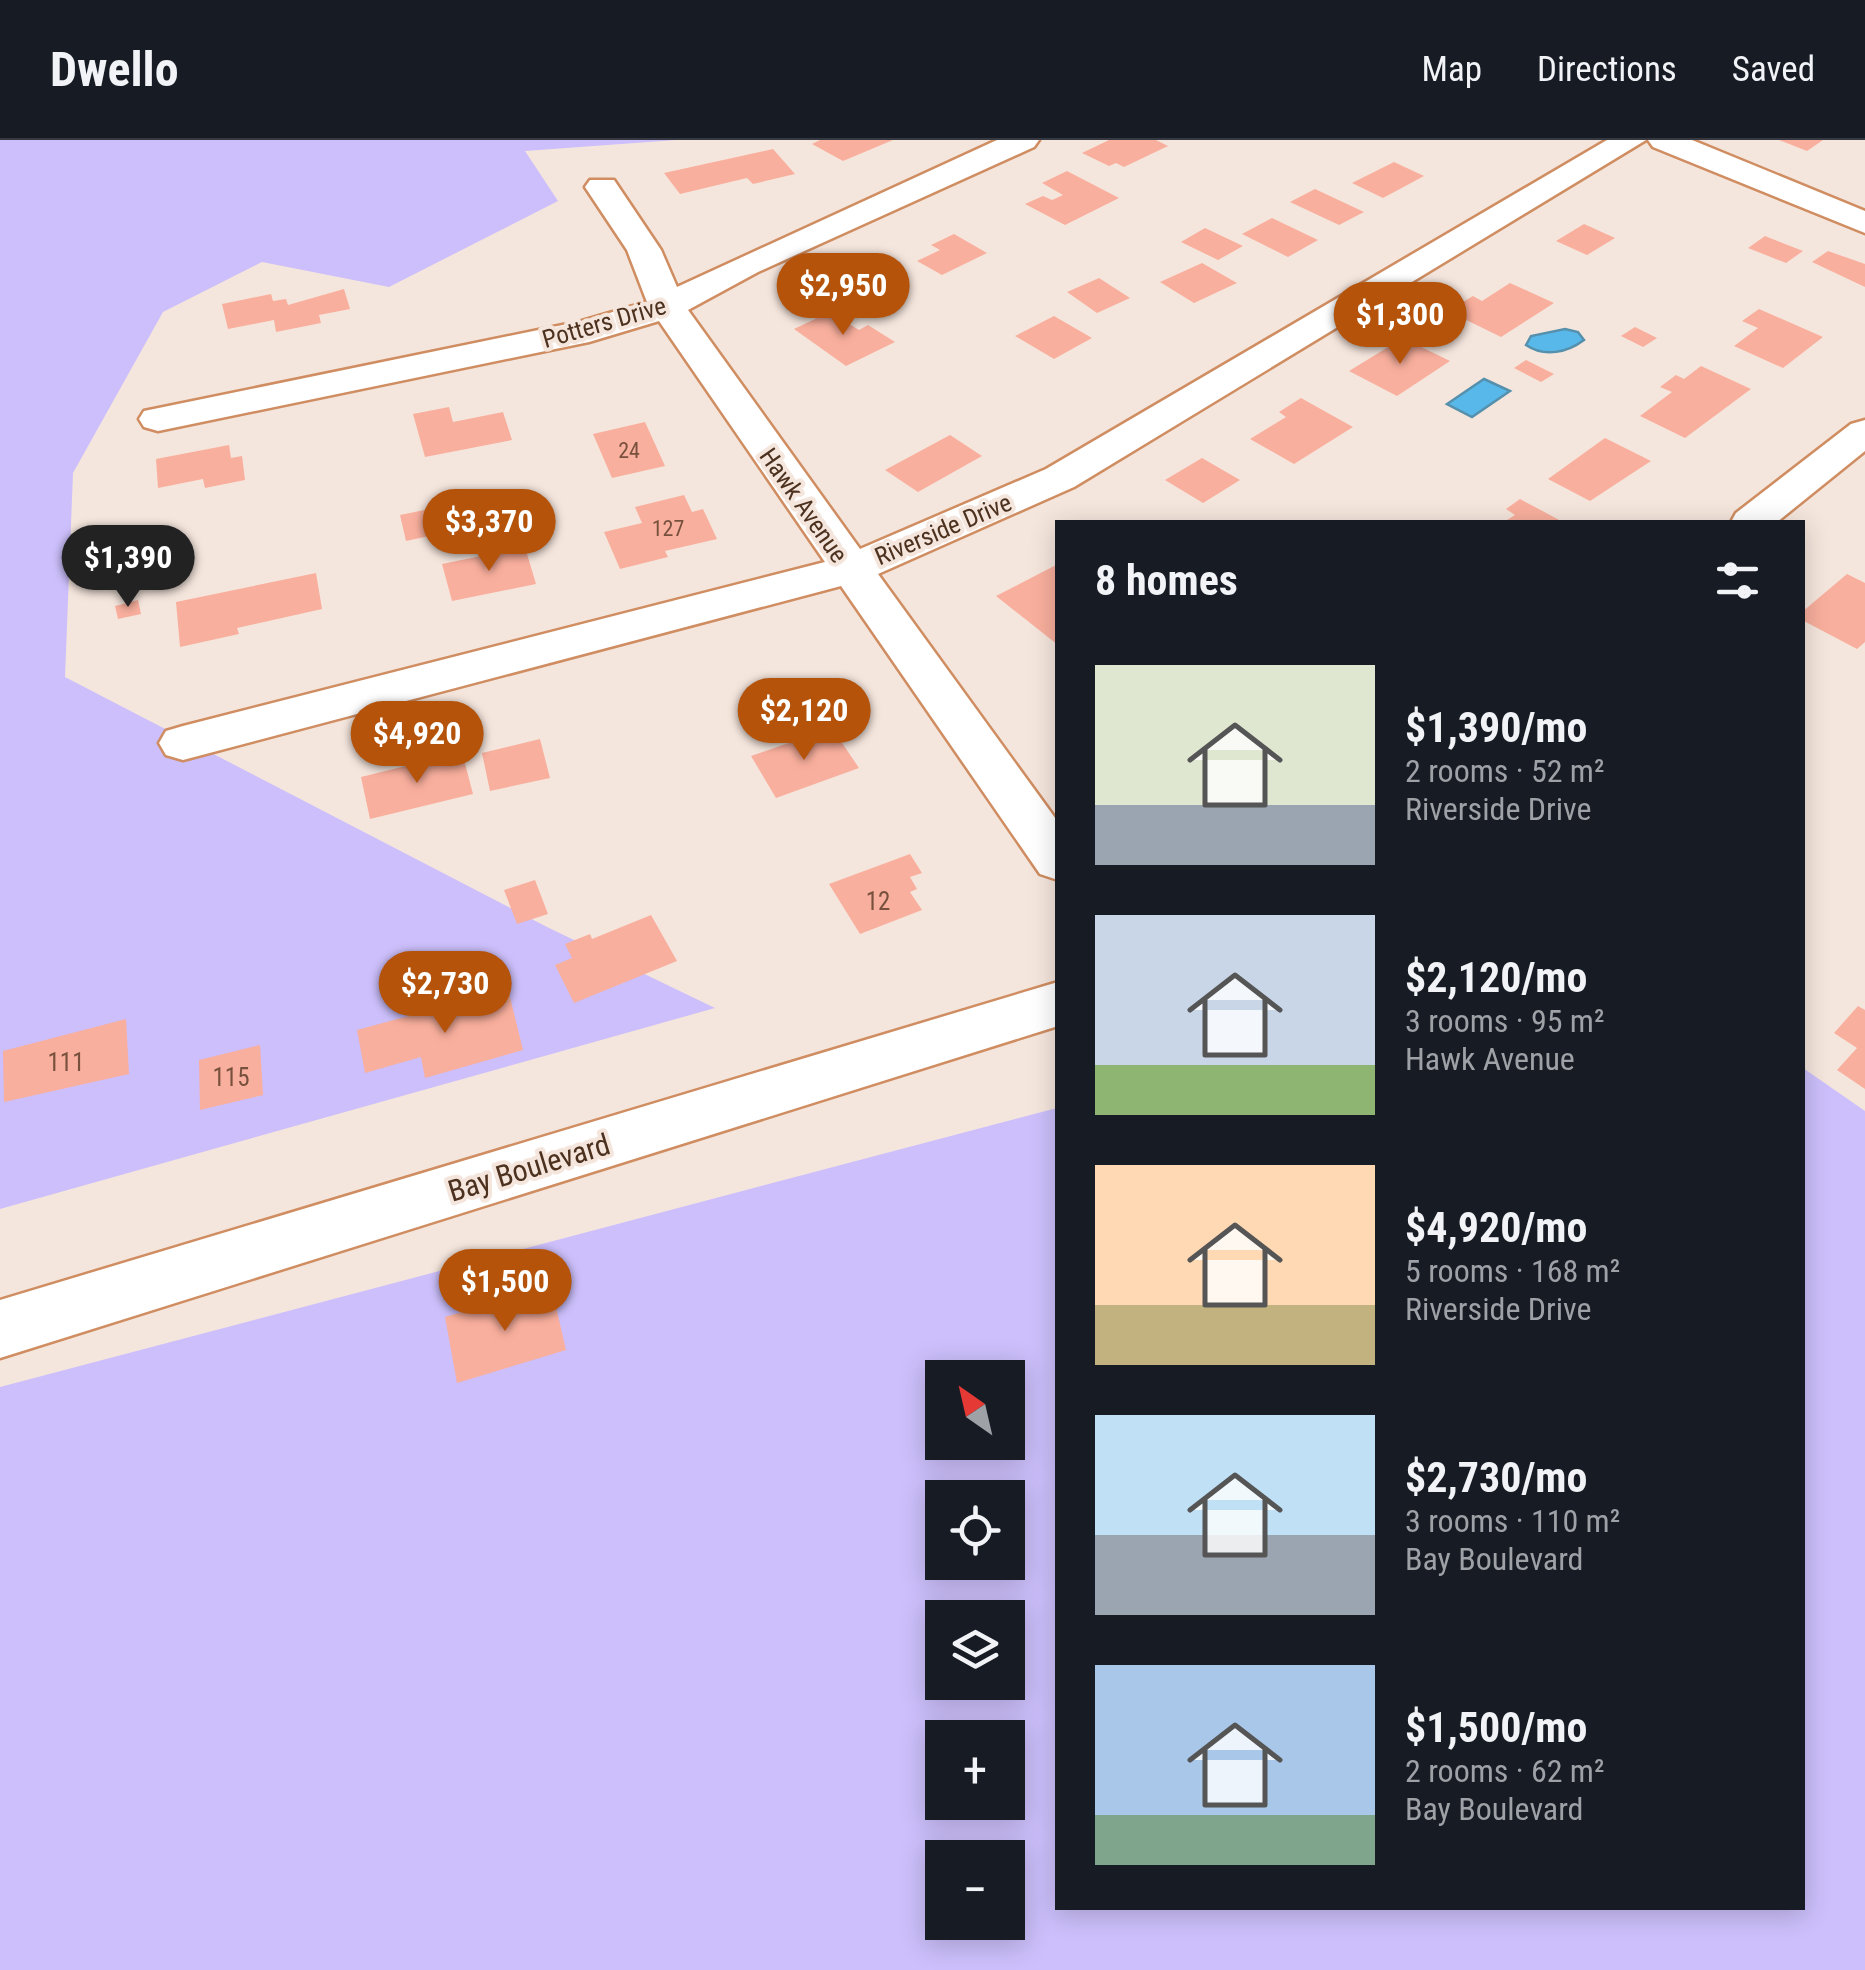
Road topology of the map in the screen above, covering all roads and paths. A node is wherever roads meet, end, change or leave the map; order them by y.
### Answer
1 (1023, 140) edge
2 (1630, 140) edge
3 (1664, 140) edge
4 (602, 188) dead end
5 (1865, 223) edge
6 (667, 307) junction
7 (158, 419) dead end
8 (1865, 432) edge
9 (1754, 520) edge
10 (849, 570) junction
11 (183, 743) dead end
12 (1055, 857) edge
13 (1055, 1005) edge
14 (0, 1329) edge

1 - 6 street, Potters Drive
2 - 10 street, Riverside Drive
3 - 5 street
4 - 6 street, Hawk Avenue
6 - 7 street, Potters Drive
6 - 10 street, Hawk Avenue
8 - 9 street
10 - 11 street, Riverside Drive
10 - 12 street, Hawk Avenue
13 - 14 street, Bay Boulevard

